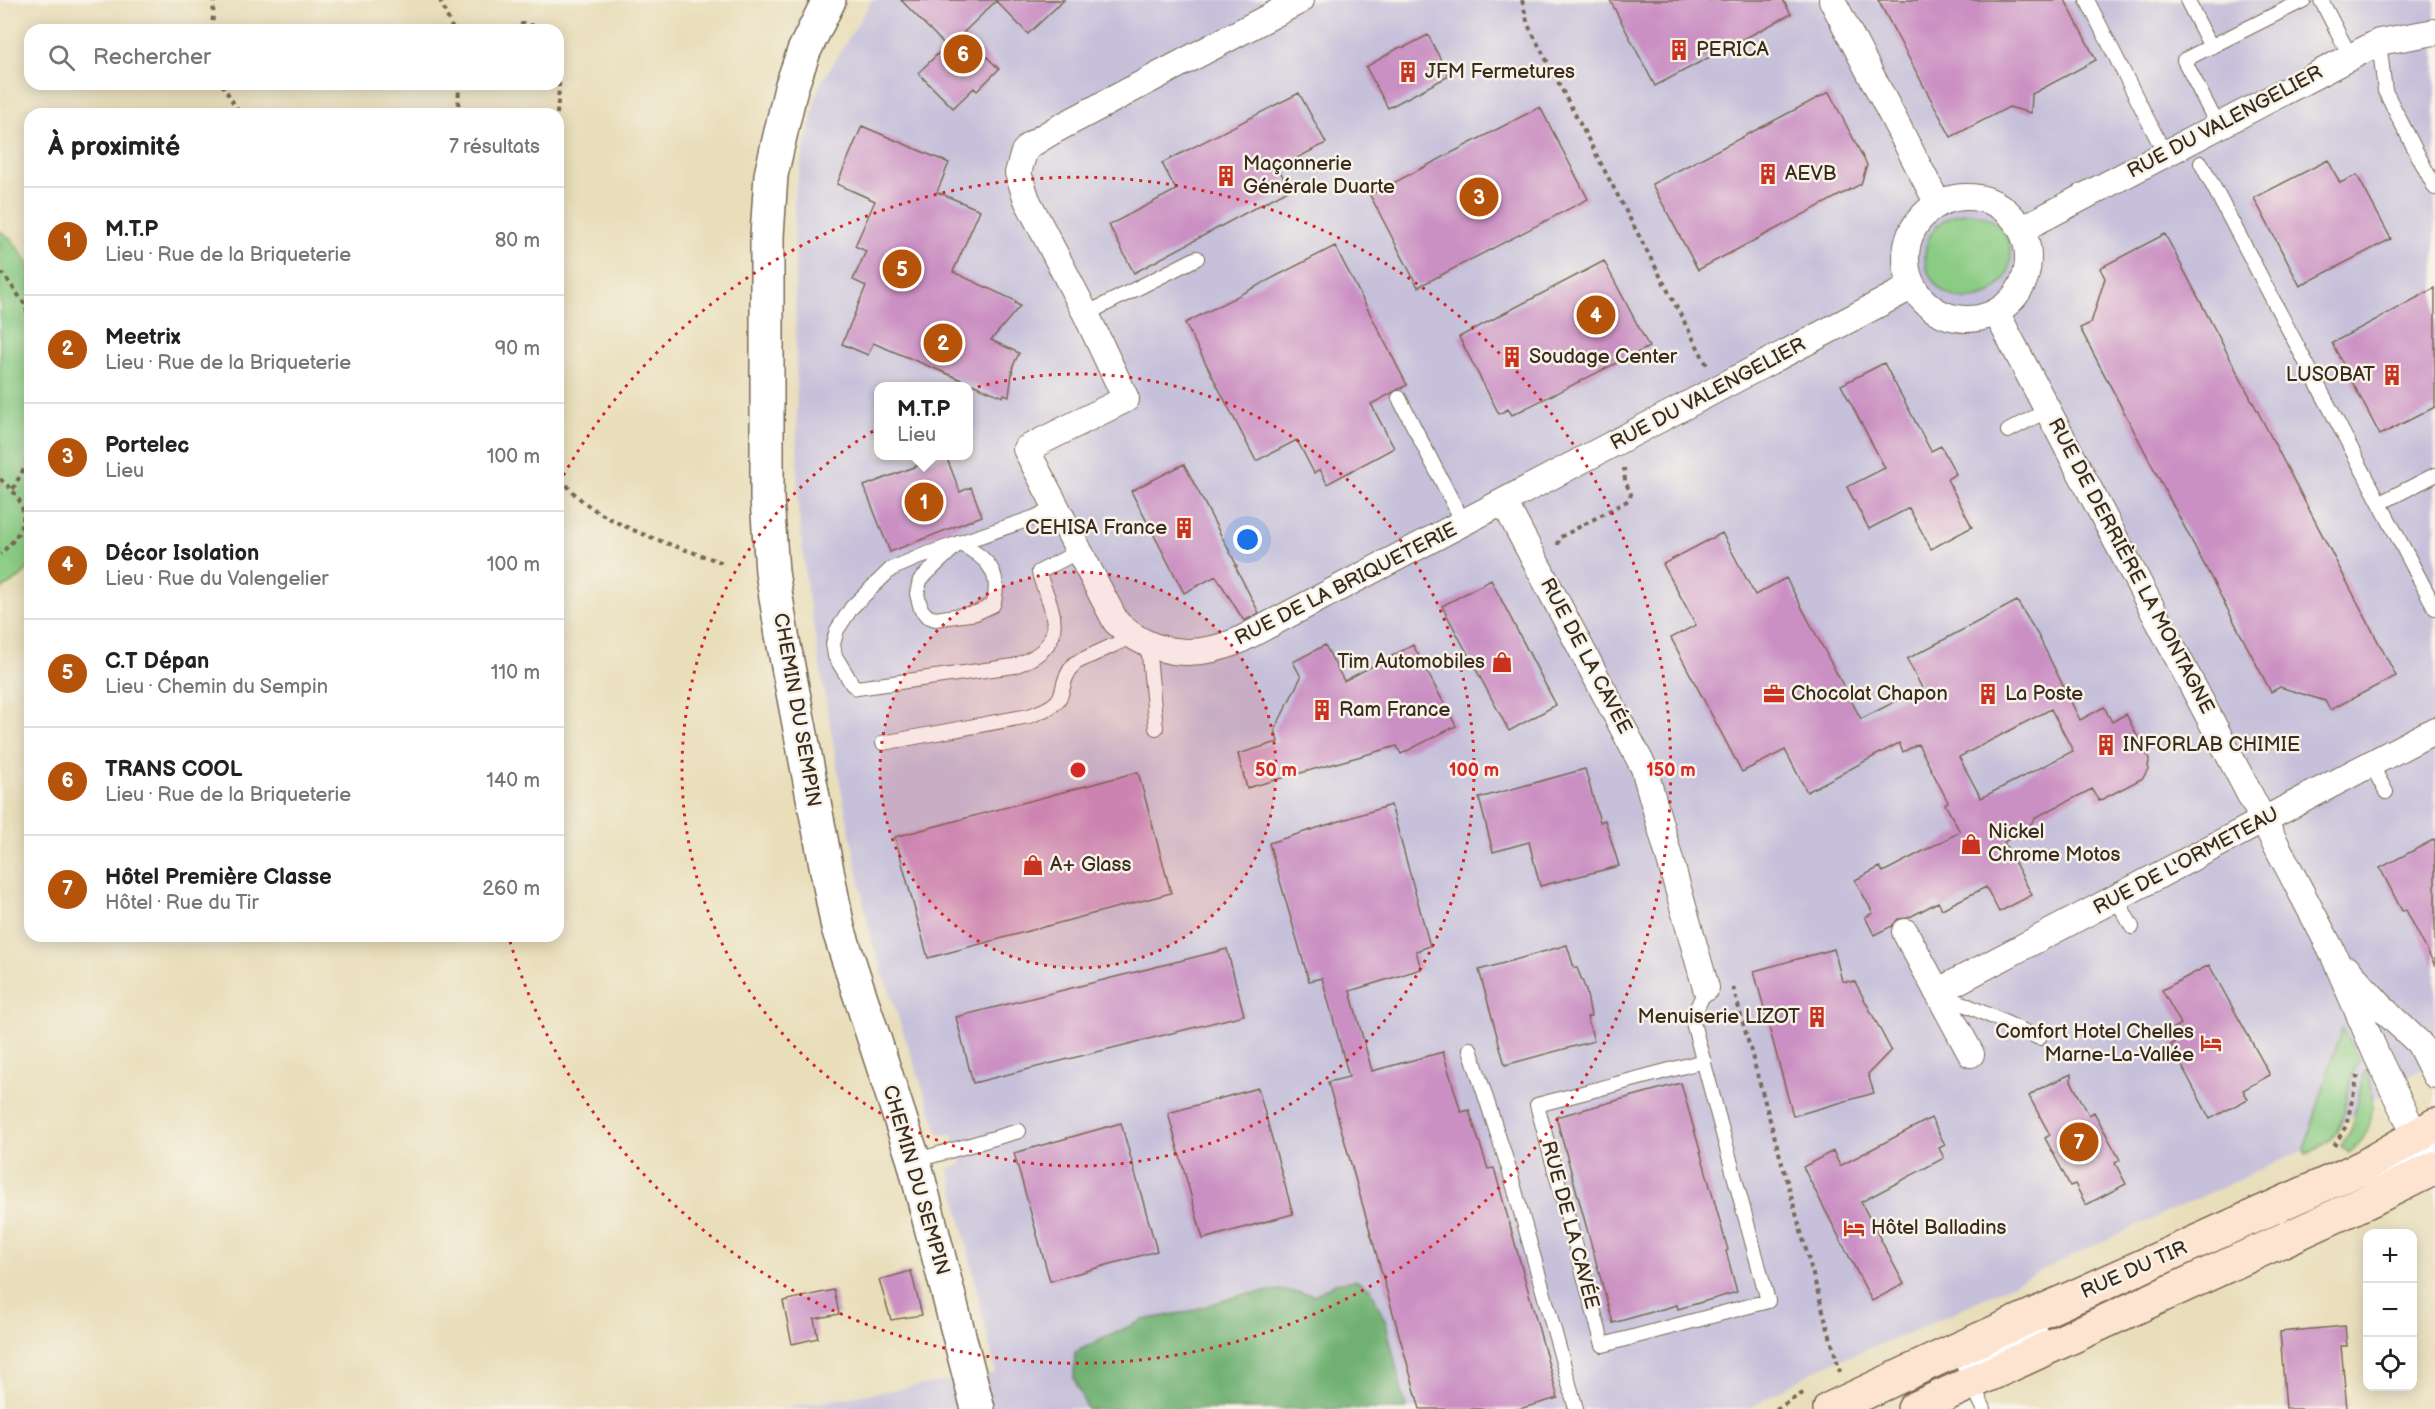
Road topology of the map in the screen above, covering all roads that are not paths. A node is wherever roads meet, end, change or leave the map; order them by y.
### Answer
1 (829, 0) edge
2 (1301, 0) edge
3 (1832, 0) edge
4 (2087, 0) edge
5 (2187, 0) edge
6 (2304, 0) edge
7 (2321, 0) edge
8 (2435, 32) edge
9 (2379, 42) junction
10 (2211, 47) junction
11 (2350, 56) junction
12 (2218, 126) junction
13 (2165, 154) junction
14 (2201, 163) dead end
15 (2435, 188) edge
16 (1938, 204) junction
17 (2022, 229) junction
18 (1197, 258) dead end
19 (1913, 286) junction
20 (1996, 312) junction
21 (1086, 314) junction
22 (1399, 398) dead end
23 (2048, 410) junction
24 (2008, 430) dead end
25 (2435, 475) edge
26 (1504, 502) junction
27 (2380, 503) junction
28 (1056, 507) junction
29 (1464, 524) junction
30 (959, 543) junction
31 (1079, 551) junction
32 (2435, 608) edge
33 (1140, 641) junction
34 (1156, 728) dead end
35 (2435, 730) edge
36 (883, 743) dead end
37 (2371, 764) junction
38 (2386, 792) dead end
39 (2264, 820) junction
40 (2116, 898) junction
41 (2132, 927) dead end
42 (1905, 932) dead end
43 (2331, 948) junction
44 (1706, 988) joint
45 (1937, 992) junction
46 (2039, 1038) dead end
47 (2427, 1046) edge
48 (1470, 1049) dead end
49 (1971, 1054) dead end
50 (1704, 1061) junction
51 (2435, 1075) edge
52 (1019, 1131) dead end
53 (2430, 1138) edge
54 (914, 1161) junction
55 (2435, 1168) edge
56 (2161, 1258) junction
57 (2109, 1319) junction
58 (1956, 1350) junction
59 (1978, 1396) edge
60 (978, 1409) edge
61 (1576, 1409) edge
62 (1830, 1409) edge
63 (1914, 1409) edge

1 - 54 street, CHEMIN DU SEMPIN
2 - 21 street
3 - 16 street
4 - 13 lane
5 - 10 lane
6 - 10 lane
7 - 11 lane
8 - 9 street, RUE DU VALENGELIER
9 - 11 street, RUE DU VALENGELIER
9 - 15 lane
10 - 12 lane
11 - 12 street, RUE DU VALENGELIER
12 - 13 street, RUE DU VALENGELIER
13 - 17 street, RUE DU VALENGELIER
14 - 27 lane
16 - 17 street
16 - 19 street
17 - 20 street
18 - 21 lane
19 - 20 street
19 - 26 street, RUE DU VALENGELIER
20 - 23 street, RUE DE DERRIÈRE LA MONTAGNE
21 - 28 street
22 - 29 lane
23 - 24 lane
23 - 39 street, RUE DE DERRIÈRE LA MONTAGNE
25 - 27 lane
26 - 29 street, RUE DE LA BRIQUETERIE
26 - 44 street, RUE DE LA CAVÉE
27 - 32 lane
28 - 30 lane
28 - 31 street
29 - 33 street, RUE DE LA BRIQUETERIE
30 - 30 lane
30 - 31 lane
31 - 33 street
33 - 34 lane
33 - 36 lane
35 - 37 street, RUE DE L'ORMETEAU
37 - 38 lane
37 - 39 street, RUE DE L'ORMETEAU
39 - 40 street, RUE DE L'ORMETEAU
39 - 43 street, RUE DE DERRIÈRE LA MONTAGNE
40 - 41 lane
40 - 45 street, RUE DE L'ORMETEAU
42 - 45 street
43 - 47 street, RUE DE DERRIÈRE LA MONTAGNE
43 - 53 street, RUE DE DERRIÈRE LA MONTAGNE
44 - 50 lane
45 - 46 lane
45 - 49 street
47 - 51 street, RUE DE DERRIÈRE LA MONTAGNE
48 - 61 lane
50 - 50 lane, RUE DE LA CAVÉE
52 - 54 lane
53 - 56 main road, RUE DU TIR
53 - 57 street, RUE DU TIR
54 - 60 street, CHEMIN DU SEMPIN
55 - 57 main road, RUE DU TIR
56 - 58 main road, RUE DU TIR
56 - 59 street
57 - 59 main road, RUE DU TIR
58 - 59 lane
58 - 62 main road, RUE DU TIR
59 - 63 main road, RUE DU TIR

